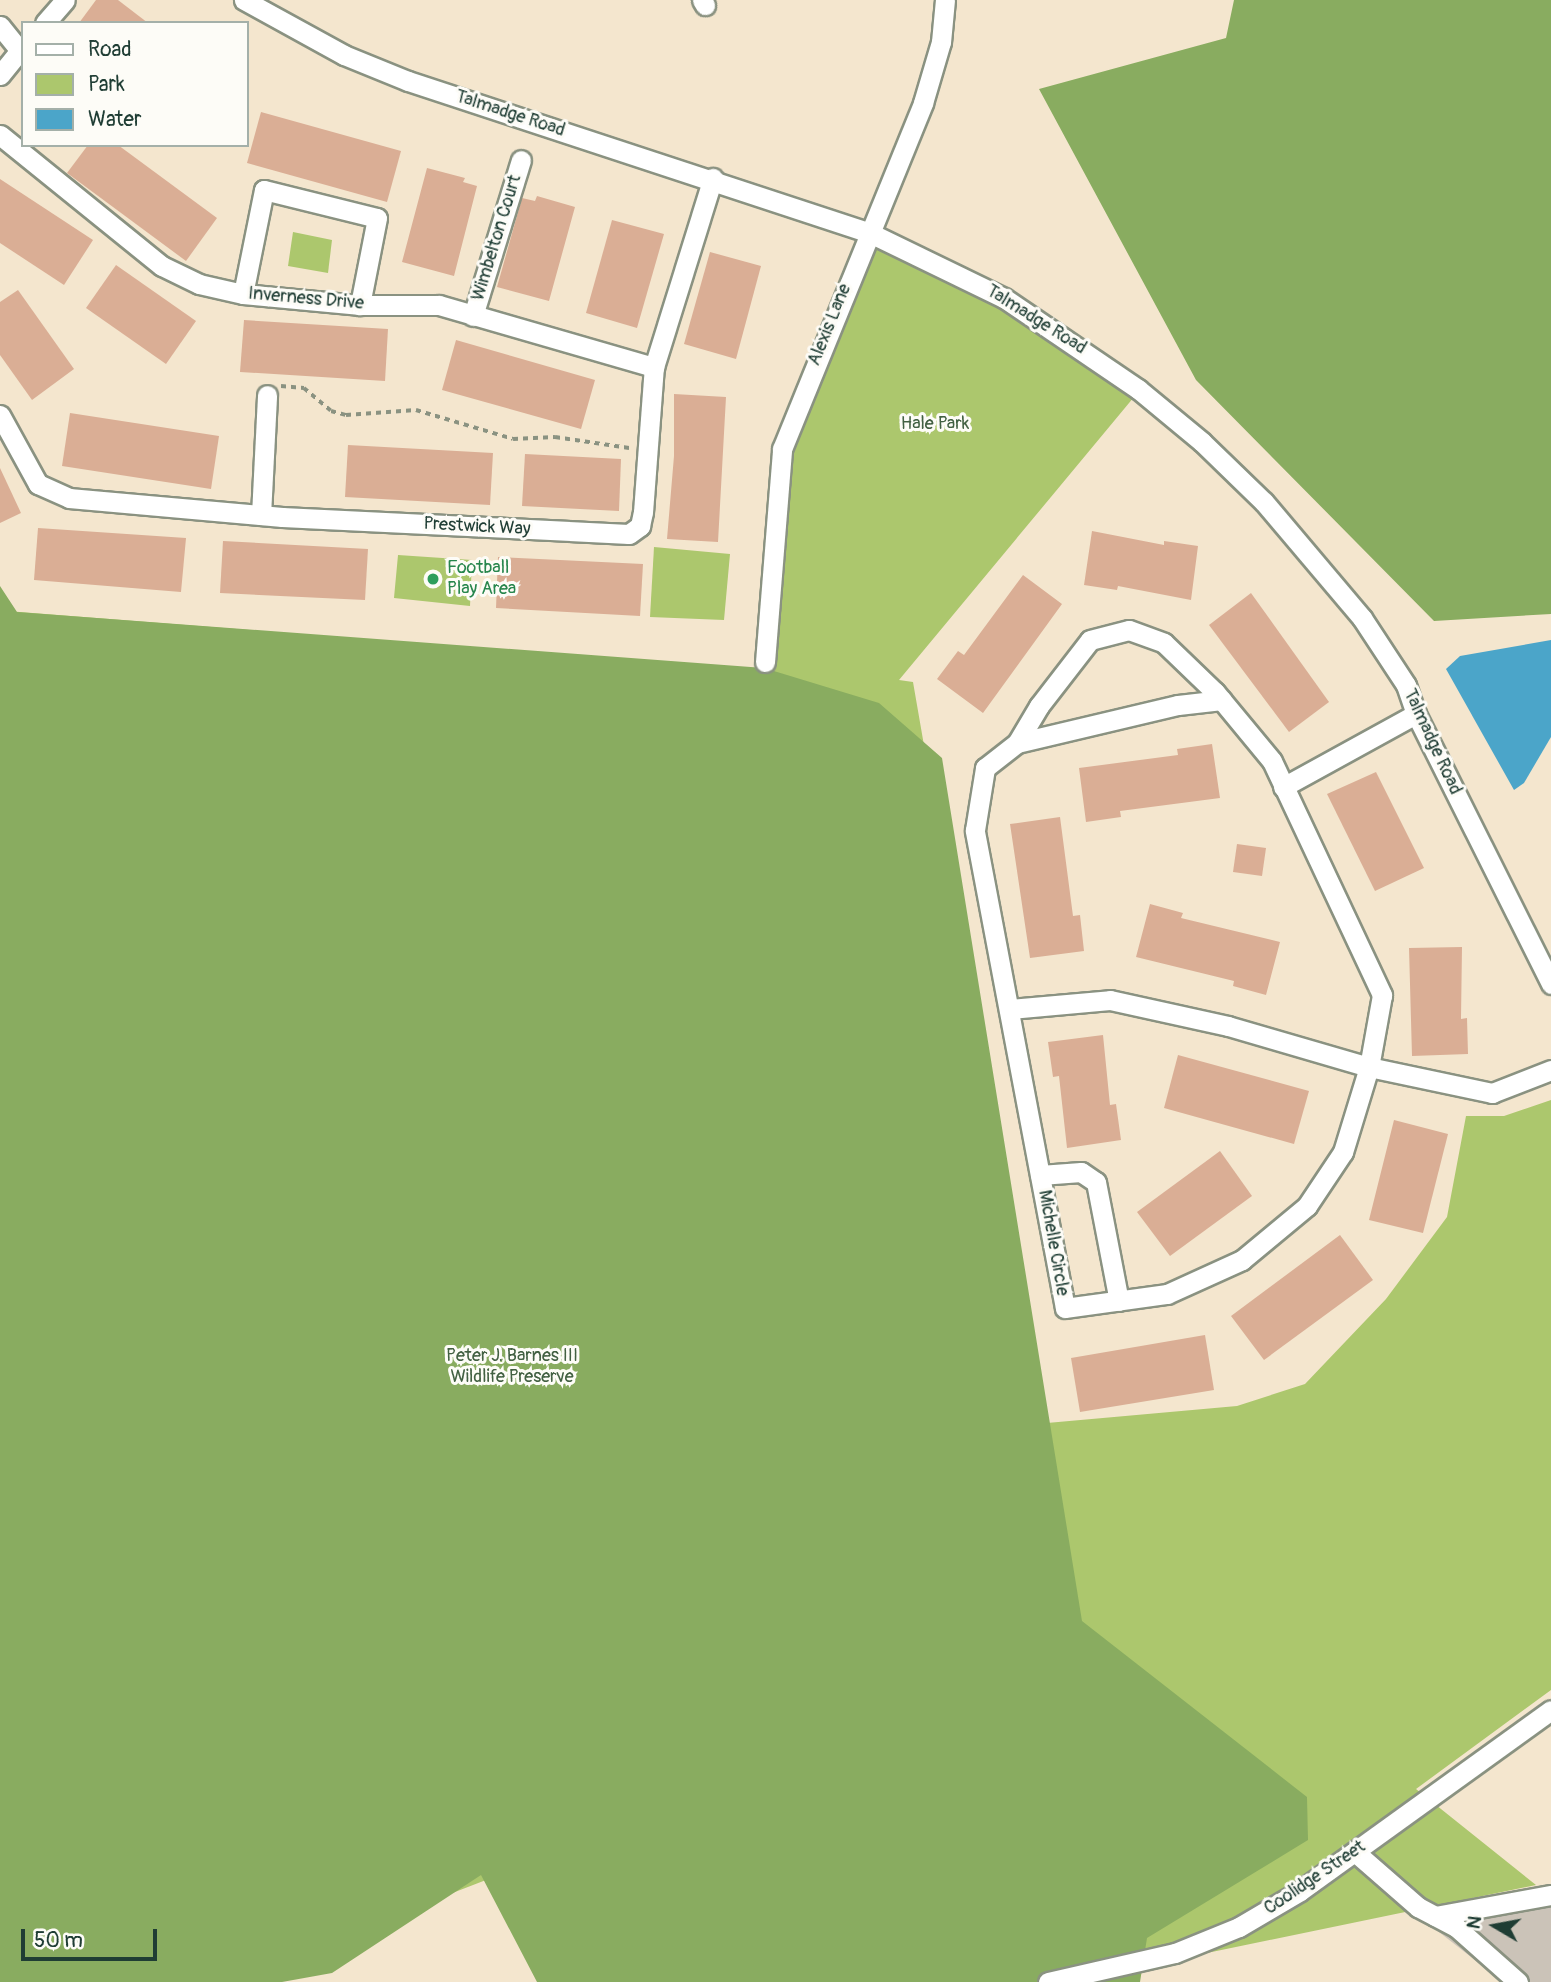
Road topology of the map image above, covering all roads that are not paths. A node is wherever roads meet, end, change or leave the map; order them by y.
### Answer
1 (65, 0) edge
2 (244, 0) edge
3 (945, 0) edge
4 (47, 21) edge
5 (0, 26) edge
6 (21, 49) edge
7 (0, 75) edge
8 (0, 135) edge
9 (521, 160) dead end
10 (713, 178) junction
11 (868, 232) junction
12 (243, 294) junction
13 (360, 305) junction
14 (473, 316) junction
15 (654, 367) junction
16 (267, 395) road end
17 (0, 415) edge
18 (261, 515) junction
19 (765, 662) dead end
20 (1222, 700) junction
21 (1416, 714) junction
22 (1017, 743) junction
23 (1283, 786) junction
24 (1551, 984) edge
25 (1010, 1009) junction
26 (1369, 1067) junction
27 (1551, 1070) edge
28 (1040, 1175) junction
29 (1119, 1301) junction
30 (1551, 1710) edge
31 (1354, 1852) junction
32 (1551, 1895) edge
33 (1435, 1916) junction
34 (1048, 1982) edge
35 (1518, 1982) edge

1 - 4 street
2 - 10 street, Talmadge Road
3 - 11 street, Alexis Lane
5 - 6 street
6 - 7 street
8 - 12 street, Inverness Drive
9 - 14 street, Wimbelton Court
10 - 11 street, Talmadge Road
10 - 15 street, Prestwick Way
11 - 19 street, Alexis Lane
11 - 21 street, Talmadge Road
12 - 13 street, Inverness Drive
12 - 13 street
13 - 14 street, Inverness Drive
14 - 15 street, Inverness Drive
15 - 18 street, Prestwick Way
16 - 18 street
17 - 18 street, Prestwick Way
20 - 22 street, Michelle Circle
20 - 22 street, Michelle Circle
20 - 23 street, Michelle Circle
21 - 23 street
21 - 24 street, Talmadge Road
22 - 25 street, Michelle Circle
23 - 26 street, Michelle Circle
25 - 26 street
25 - 28 street, Michelle Circle
26 - 27 street
26 - 29 street, Michelle Circle
28 - 29 street
28 - 29 street, Michelle Circle
30 - 31 street, Coolidge Street
31 - 33 street
31 - 34 street, Coolidge Street
32 - 33 street
33 - 35 street

